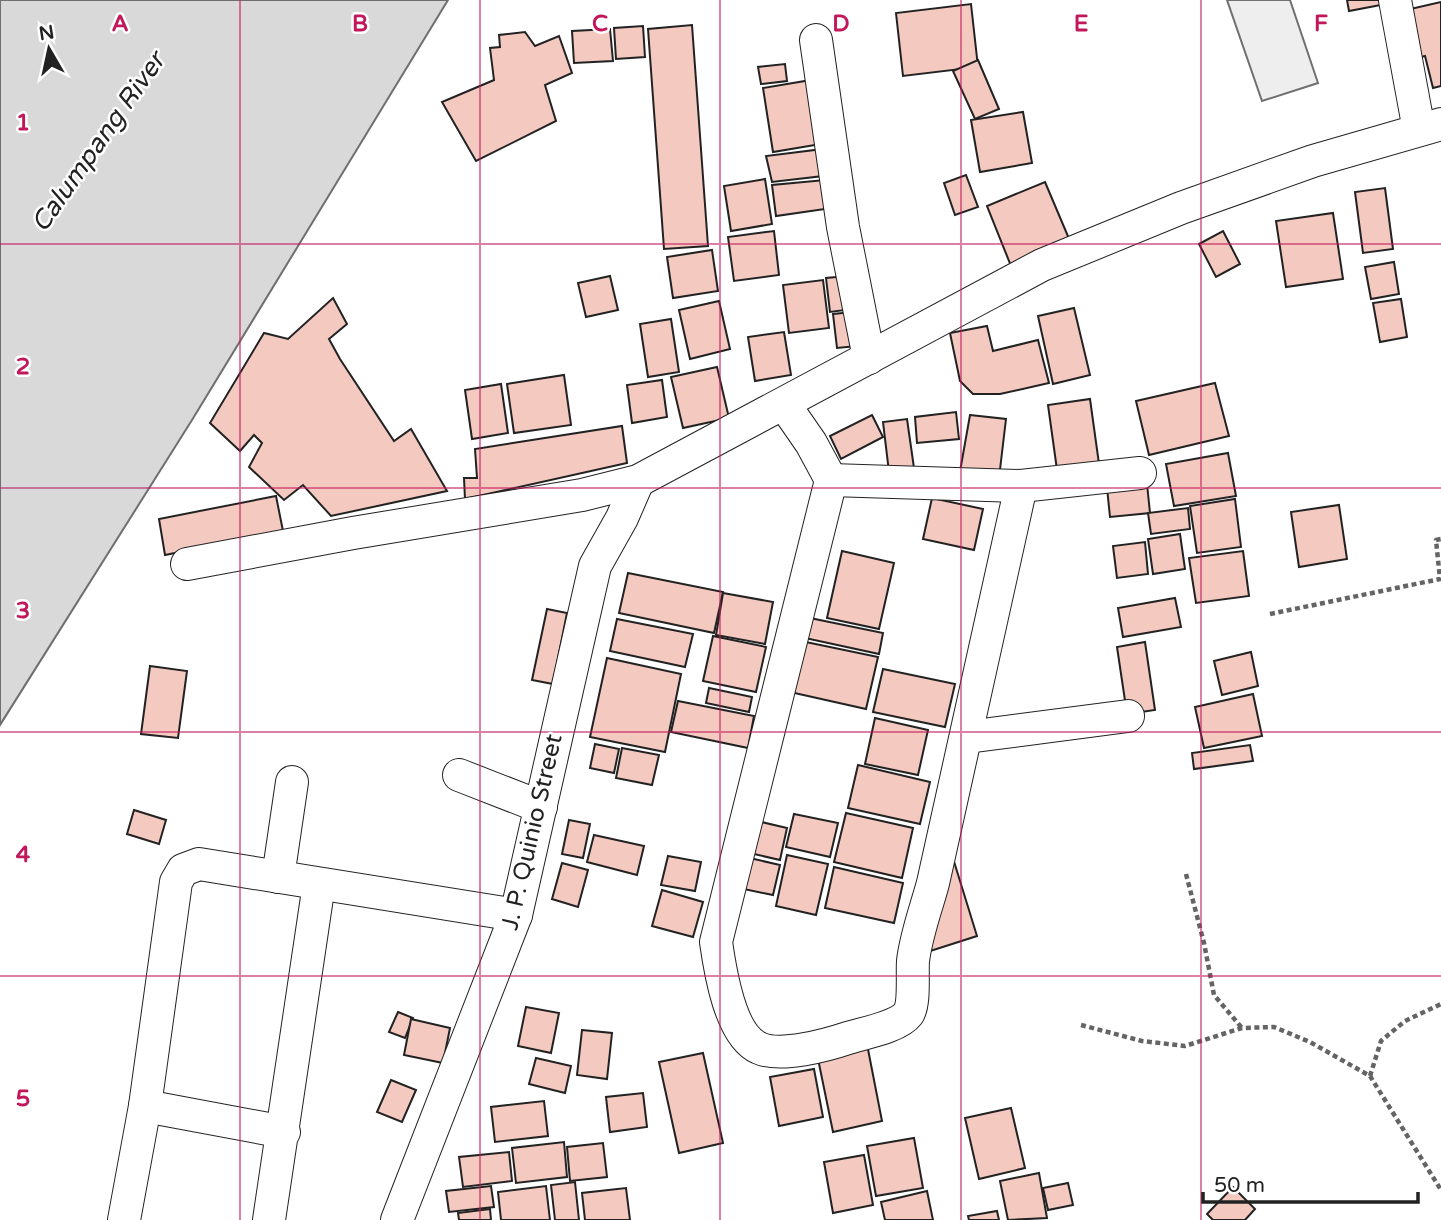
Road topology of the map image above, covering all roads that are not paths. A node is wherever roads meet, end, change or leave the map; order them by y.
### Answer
1 (1395, 0) edge
2 (816, 40) dead end
3 (1430, 127) edge
4 (869, 358) junction
5 (784, 404) junction
6 (1140, 473) dead end
7 (831, 480) junction
8 (639, 481) junction
9 (1021, 486) junction
10 (187, 564) dead end
11 (1128, 716) dead end
12 (967, 737) junction
13 (459, 775) dead end
14 (292, 782) dead end
15 (541, 807) junction
16 (278, 877) junction
17 (319, 884) junction
18 (516, 915) junction
19 (145, 1107) junction
20 (284, 1132) junction
21 (124, 1220) edge
22 (269, 1220) edge
23 (397, 1220) edge

1 - 3 street
2 - 4 street
3 - 4 street
4 - 5 street
5 - 7 street
5 - 8 street
6 - 9 street
7 - 9 street
7 - 12 street
8 - 10 street
8 - 15 street, J. P. Quinio Street
9 - 12 street
11 - 12 street
13 - 15 street
14 - 16 street
15 - 18 street, J. P. Quinio Street
16 - 17 street
16 - 19 street
17 - 18 street
17 - 20 street
18 - 23 street, J. P. Quinio Street
19 - 20 street
19 - 21 street
20 - 22 street

